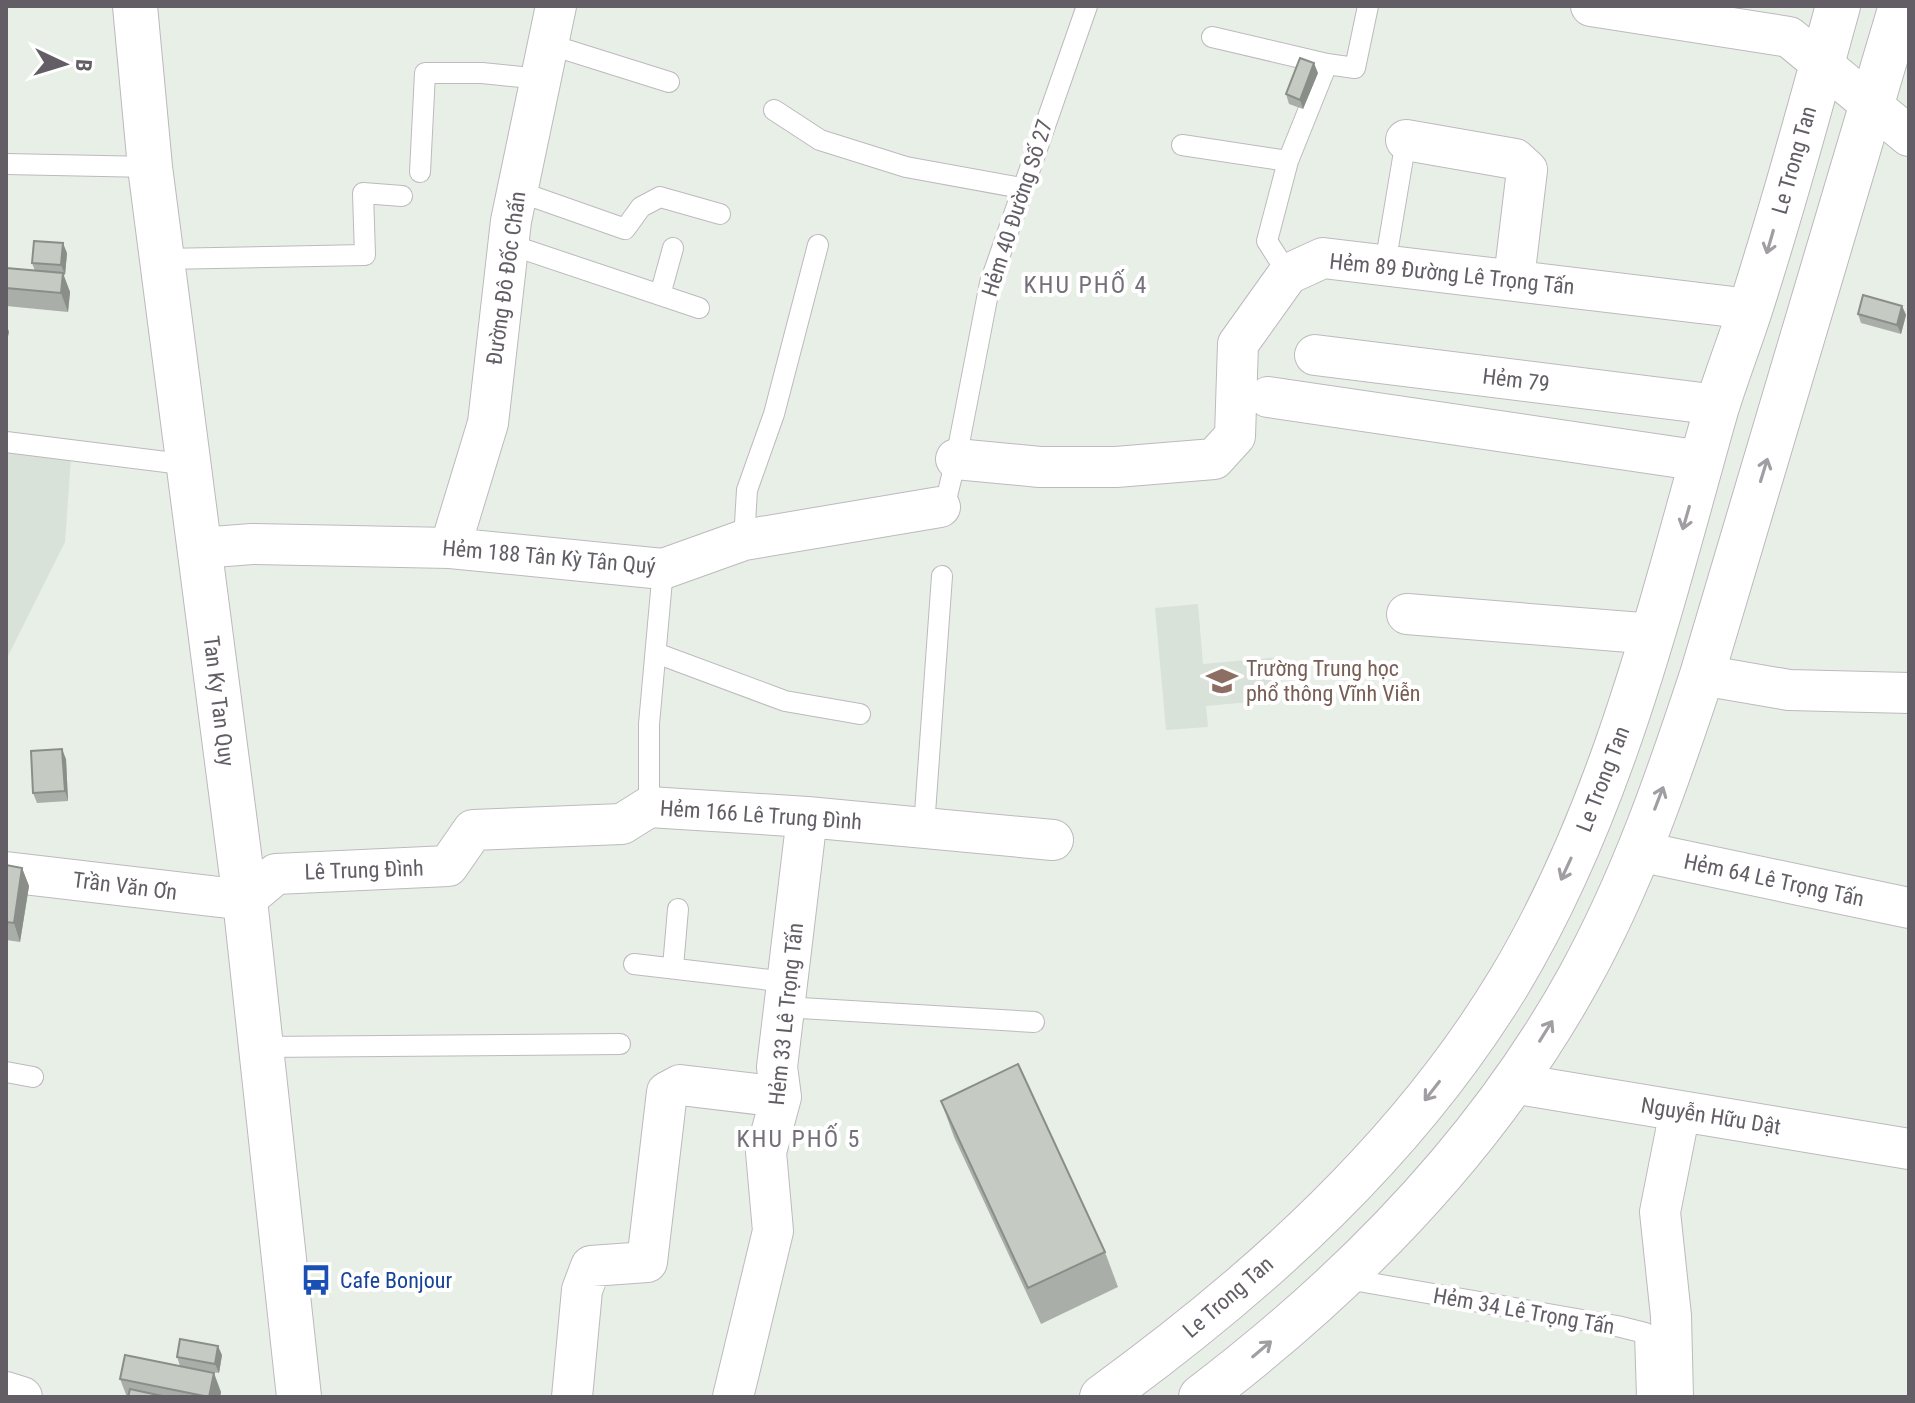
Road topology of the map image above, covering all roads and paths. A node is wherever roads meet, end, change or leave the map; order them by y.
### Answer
1 (135, 6) edge
2 (556, 6) edge
3 (1087, 6) edge
4 (1368, 6) edge
5 (1591, 6) edge
6 (1838, 6) edge
7 (1901, 6) edge
8 (1212, 37) dead end
9 (544, 62) junction
10 (1327, 64) junction
11 (1822, 65) junction
12 (669, 82) dead end
13 (1871, 106) junction
14 (774, 110) dead end
15 (1909, 136) edge
16 (1406, 140) joint
17 (1182, 145) dead end
18 (1288, 161) junction
19 (6, 164) edge
20 (150, 167) junction
21 (420, 172) dead end
22 (1021, 188) junction
23 (517, 191) junction
24 (402, 196) dead end
25 (720, 214) dead end
26 (508, 244) junction
27 (818, 245) dead end
28 (673, 248) dead end
29 (162, 259) junction
30 (1385, 265) junction
31 (1288, 274) junction
32 (1514, 279) junction
33 (660, 295) junction
34 (699, 308) dead end
35 (1750, 309) junction
36 (1315, 355) dead end
37 (1268, 397) dead end
38 (1718, 405) junction
39 (6, 442) edge
40 (956, 459) junction
41 (1702, 461) junction
42 (190, 465) junction
43 (940, 507) joint
44 (744, 540) junction
45 (200, 548) junction
46 (450, 548) junction
47 (663, 569) junction
48 (942, 576) dead end
49 (1407, 614) dead end
50 (1654, 634) junction
51 (656, 653) junction
52 (1702, 675) junction
53 (1909, 693) edge
54 (860, 714) dead end
55 (649, 807) junction
56 (807, 817) junction
57 (924, 827) junction
58 (473, 830) joint
59 (1053, 840) dead end
60 (1638, 851) junction
61 (6, 872) edge
62 (245, 900) junction
63 (1909, 908) edge
64 (678, 909) dead end
65 (634, 964) dead end
66 (673, 967) junction
67 (786, 994) junction
68 (1034, 1022) dead end
69 (620, 1044) dead end
70 (261, 1047) junction
71 (6, 1072) edge
72 (33, 1077) dead end
73 (1512, 1083) junction
74 (781, 1097) junction
75 (1680, 1111) junction
76 (1909, 1149) edge
77 (1341, 1278) junction
78 (6, 1392) edge
79 (22, 1397) edge
80 (299, 1397) edge
81 (572, 1397) edge
82 (733, 1397) edge
83 (1102, 1397) edge
84 (1201, 1397) edge
85 (1647, 1397) edge
86 (1673, 1397) edge

1 - 20 main road, Tan Ky Tan Quy
2 - 9 street, Đường Đô Đốc Chấn
3 - 22 lane, Hẻm 40 Đường Số 27
4 - 10 lane
5 - 11 street
6 - 11 main road, Le Trong Tan
7 - 13 main road
8 - 10 lane
9 - 12 lane
9 - 21 lane
9 - 23 street, Đường Đô Đốc Chấn
10 - 18 lane
11 - 13 street
11 -> 35 main road, Le Trong Tan
13 - 15 street
52 -> 13 main road
14 - 22 lane
16 - 30 lane
16 - 32 street
17 - 18 lane
18 - 31 lane
19 - 20 lane
20 - 29 main road, Tan Ky Tan Quy
22 - 40 lane, Hẻm 40 Đường Số 27
23 - 25 lane
23 - 26 street, Đường Đô Đốc Chấn
24 - 29 lane
26 - 33 lane
26 - 46 street, Đường Đô Đốc Chấn
27 - 44 lane
28 - 33 lane
29 - 42 main road, Tan Ky Tan Quy
30 - 31 street, Hẻm 89 Đường Lê Trọng Tấn
30 - 32 street, Hẻm 89 Đường Lê Trọng Tấn
31 - 40 street
32 - 35 street, Hẻm 89 Đường Lê Trọng Tấn
33 - 34 lane
35 - 38 main road, Le Trong Tan
36 - 38 street, Hẻm 79
37 - 41 street
38 - 41 main road, Le Trong Tan
39 - 42 lane
40 - 43 lane, Hẻm 40 Đường Số 27
41 -> 50 main road, Le Trong Tan
42 - 45 main road, Tan Ky Tan Quy
43 - 44 street, Hẻm 188 Tân Kỳ Tân Quý
44 - 47 street, Hẻm 188 Tân Kỳ Tân Quý
45 - 46 street, Hẻm 188 Tân Kỳ Tân Quý
45 - 62 main road, Tan Ky Tan Quy
46 - 47 street, Hẻm 188 Tân Kỳ Tân Quý
47 - 51 lane
48 - 57 lane
49 - 50 street
50 -> 83 main road, Le Trong Tan
51 - 54 lane
51 - 55 lane
52 - 53 street
60 -> 52 main road
55 - 56 street, Hẻm 166 Lê Trung Đình
55 - 58 street, Hẻm 166 Lê Trung Đình
56 - 57 street, Hẻm 166 Lê Trung Đình
56 - 67 street, Hẻm 33 Lê Trọng Tấn
57 - 59 street, Hẻm 166 Lê Trung Đình
58 - 62 street, Lê Trung Đình
60 - 63 street, Hẻm 64 Lê Trọng Tấn
73 -> 60 main road
61 - 62 street, Trần Văn Ơn
62 - 70 main road, Tan Ky Tan Quy
64 - 66 lane
65 - 66 lane
66 - 67 lane
67 - 68 lane
67 - 74 street, Hẻm 33 Lê Trọng Tấn
69 - 70 lane
70 - 80 main road, Tan Ky Tan Quy
71 - 72 lane
73 - 75 street, Nguyễn Hữu Dật
73 - 77 main road
74 - 81 street
74 - 82 street, Hẻm 33 Lê Trọng Tấn
75 - 76 street, Nguyễn Hữu Dật
75 - 86 street
84 -> 77 main road
77 - 85 lane, Hẻm 34 Lê Trọng Tấn
78 - 79 street

